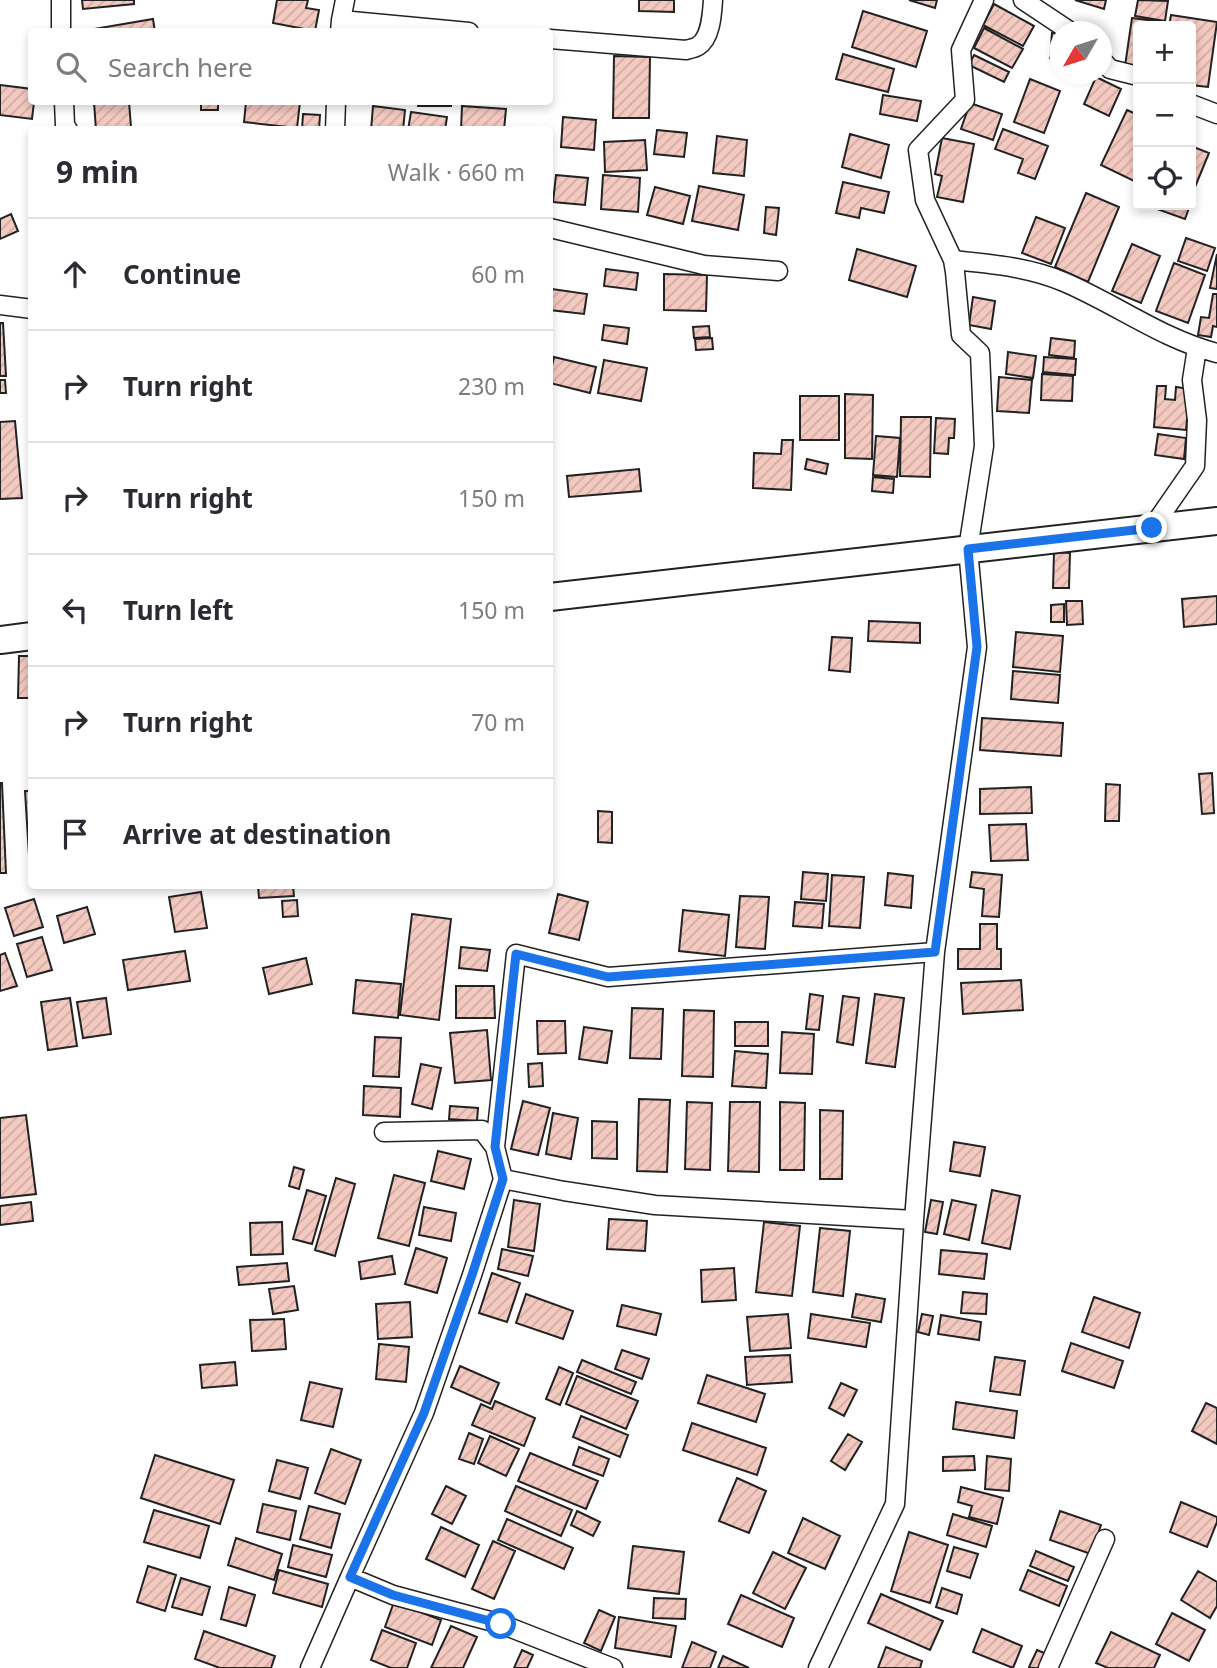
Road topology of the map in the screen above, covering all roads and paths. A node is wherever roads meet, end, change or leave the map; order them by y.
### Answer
1 (61, 0) edge
2 (345, 0) edge
3 (713, 0) edge
4 (984, 0) edge
5 (1023, 0) edge
6 (1054, 21) edge
7 (340, 26) edge
8 (61, 28) edge
9 (383, 28) edge
10 (553, 39) edge
11 (1112, 70) edge
12 (1133, 75) edge
13 (64, 105) edge
14 (336, 105) edge
15 (1196, 106) edge
16 (1217, 114) edge
17 (66, 126) edge
18 (335, 126) edge
19 (553, 229) edge
20 (953, 260) junction
21 (778, 271) dead end
22 (0, 305) edge
23 (28, 308) edge
24 (1197, 348) junction
25 (1217, 353) edge
26 (1217, 522) edge
27 (1152, 528) junction
28 (968, 549) junction
29 (553, 597) edge
30 (28, 636) edge
31 (0, 639) edge
32 (935, 952) junction
33 (384, 1132) dead end
34 (495, 1147) junction
35 (503, 1179) junction
36 (914, 1220) junction
37 (1105, 1539) dead end
38 (350, 1577) junction
39 (580, 1662) edge
40 (310, 1668) edge
41 (613, 1668) edge
42 (818, 1668) edge
43 (1048, 1668) edge

1 - 8 street
2 - 7 street
3 - 10 street
4 - 20 street
5 - 6 street
7 - 9 street
11 - 12 street
13 - 17 street
14 - 18 street
15 - 16 street
19 - 21 street
20 - 24 street
20 - 28 street
22 - 23 street
24 - 25 street
24 - 27 street
26 - 27 main road
27 - 28 main road
28 - 29 main road
28 - 32 street
30 - 31 main road
32 - 34 street
32 - 36 street
33 - 34 street
34 - 35 street
35 - 36 street
35 - 38 street
36 - 42 street
37 - 43 street
38 - 39 street
38 - 40 street
39 - 41 street

